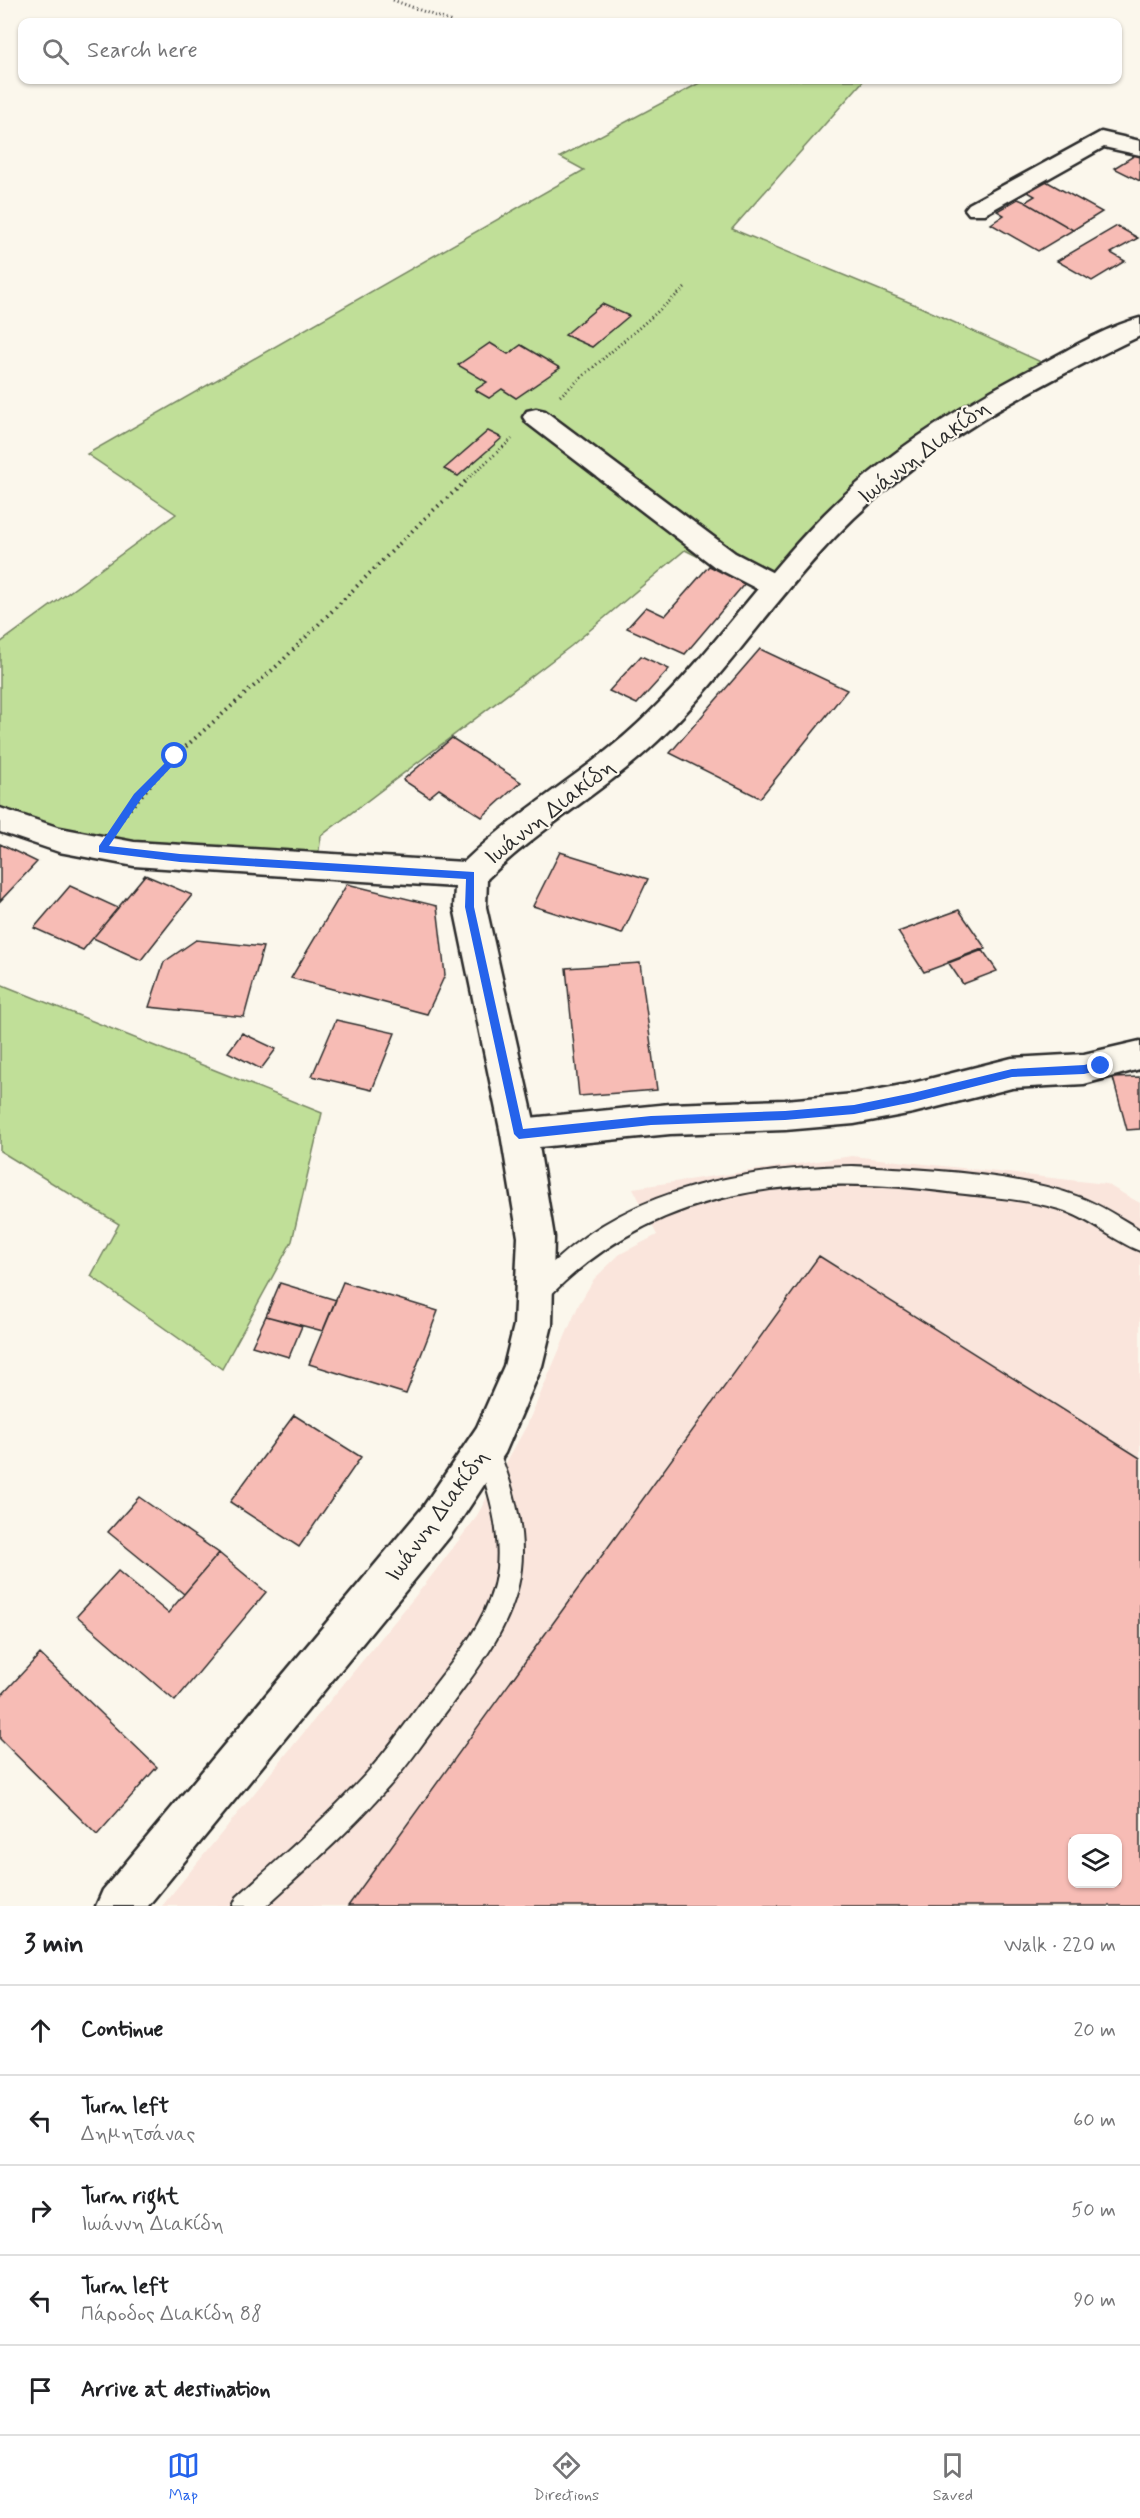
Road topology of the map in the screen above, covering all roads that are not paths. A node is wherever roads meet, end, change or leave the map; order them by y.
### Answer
1 (1140, 148) edge
2 (977, 209) dead end
3 (1140, 326) edge
4 (536, 417) road end
5 (775, 586) junction
6 (0, 820) edge
7 (471, 875) junction
8 (1140, 1055) edge
9 (519, 1134) junction
10 (1140, 1241) edge
11 (535, 1296) junction
12 (486, 1448) junction
13 (119, 1906) edge
14 (246, 1906) edge

1 - 2 street
3 - 5 street, Ιωάννη Διακίδη
4 - 5 street
5 - 7 street, Ιωάννη Διακίδη
6 - 7 street
7 - 9 street, Ιωάννη Διακίδη
8 - 9 street
9 - 11 street, Ιωάννη Διακίδη
10 - 11 lane
11 - 12 street, Ιωάννη Διακίδη
12 - 13 street, Ιωάννη Διακίδη
12 - 14 lane

